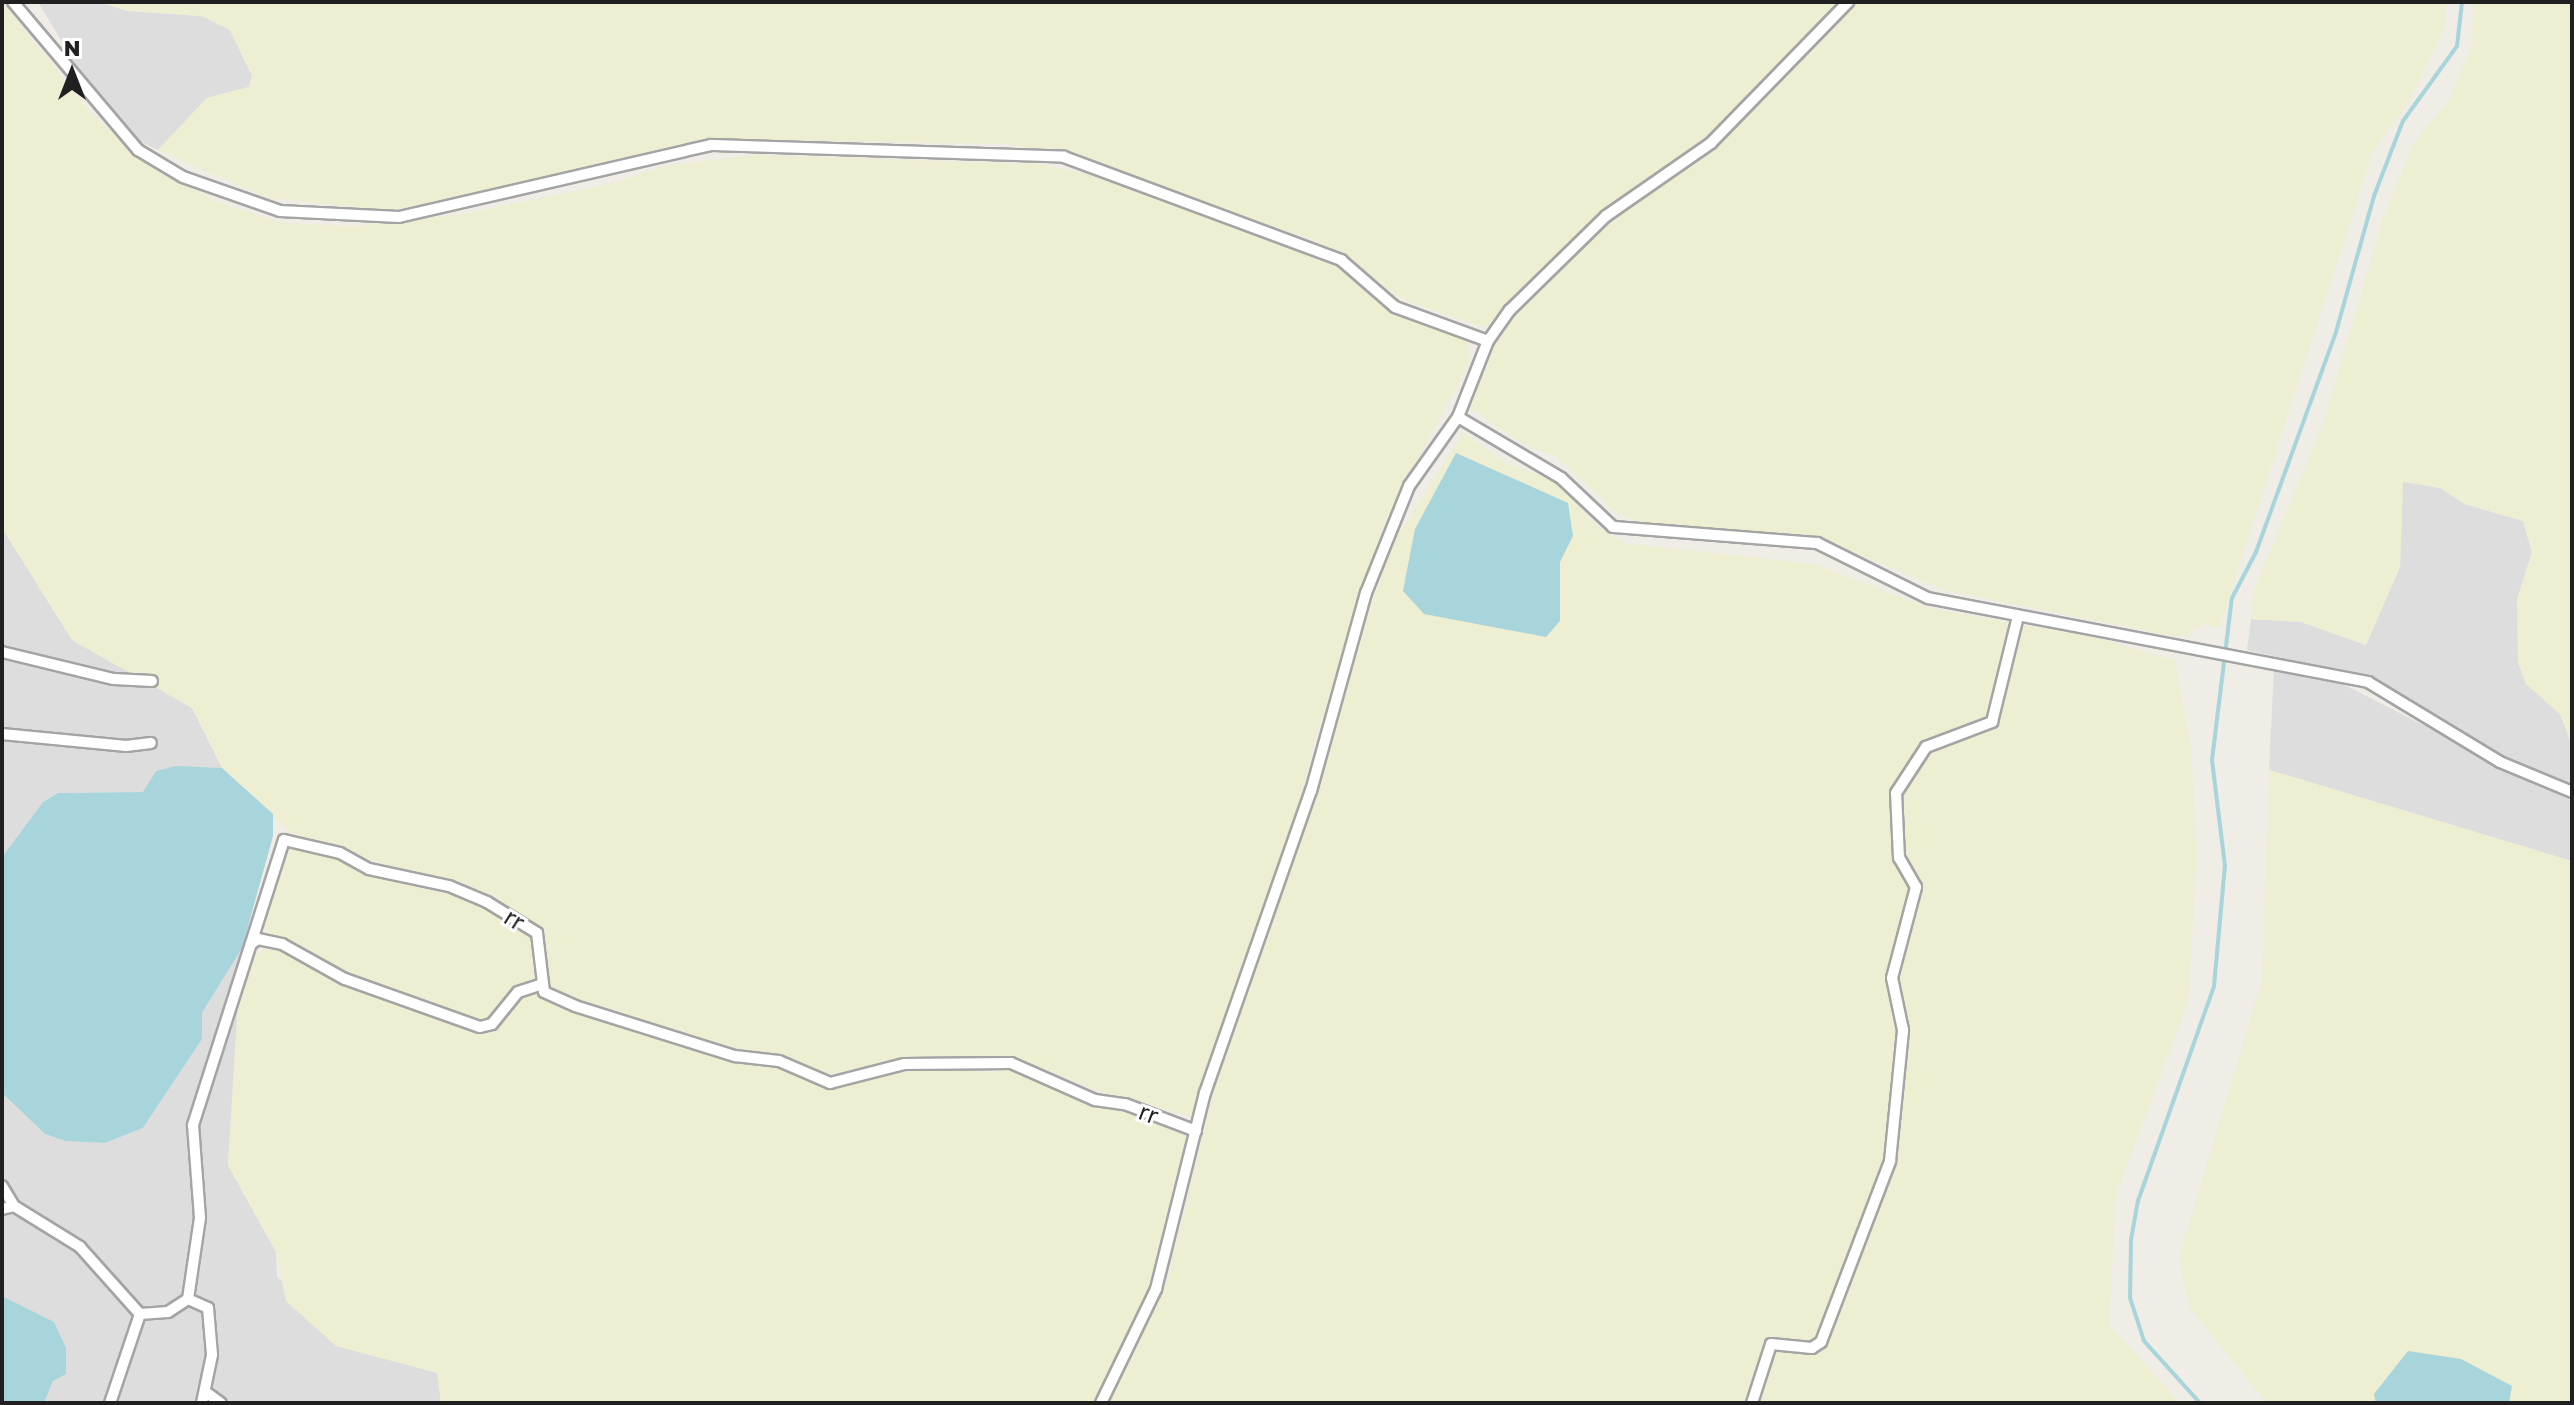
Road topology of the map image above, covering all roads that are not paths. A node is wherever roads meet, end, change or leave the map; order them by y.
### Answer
1 (13, 2) edge
2 (1848, 2) edge
3 (1488, 341) junction
4 (1458, 417) junction
5 (2018, 616) junction
6 (2, 652) edge
7 (152, 681) dead end
8 (2, 734) edge
9 (151, 743) dead end
10 (2572, 792) edge
11 (251, 944) junction
12 (543, 984) junction
13 (1196, 1131) junction
14 (2, 1186) edge
15 (14, 1206) junction
16 (2, 1209) edge
17 (188, 1299) junction
18 (140, 1314) junction
19 (205, 1398) edge
20 (110, 1403) edge
21 (221, 1403) edge
22 (1101, 1403) edge
23 (1752, 1403) edge

1 - 3 street
2 - 3 street
3 - 4 street
4 - 5 street
4 - 13 street
5 - 10 street
5 - 23 street
6 - 7 street
8 - 9 street
11 - 12 street
11 - 12 street, rr
11 - 17 street, rr
12 - 13 street, rr
13 - 22 street
14 - 15 street
15 - 16 street
15 - 18 street
17 - 18 street
17 - 19 street
18 - 20 street
19 - 21 street

